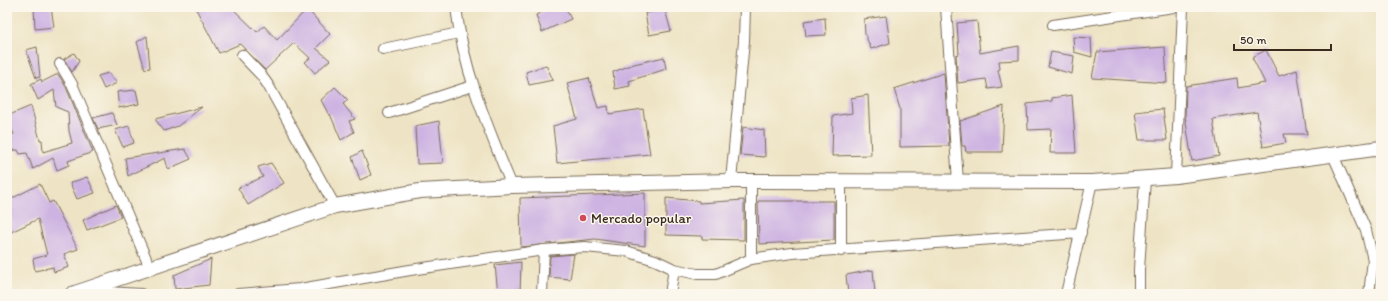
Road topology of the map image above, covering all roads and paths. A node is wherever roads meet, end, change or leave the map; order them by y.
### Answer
1 (456, 7) edge
2 (745, 7) edge
3 (946, 7) edge
4 (1174, 7) edge
5 (1183, 7) edge
6 (1053, 25) dead end
7 (459, 33) junction
8 (383, 49) dead end
9 (242, 55) dead end
10 (60, 64) dead end
11 (472, 86) junction
12 (389, 113) dead end
13 (1381, 148) edge
14 (1333, 155) junction
15 (1176, 176) junction
16 (1145, 180) junction
17 (731, 182) junction
18 (751, 182) junction
19 (841, 182) junction
20 (958, 182) junction
21 (1092, 182) junction
22 (512, 186) junction
23 (335, 206) junction
24 (1081, 233) junction
25 (544, 250) junction
26 (841, 251) junction
27 (751, 259) junction
28 (150, 268) junction
29 (674, 269) junction
30 (77, 292) edge
31 (300, 292) edge
32 (141, 294) edge
33 (238, 294) edge
34 (542, 294) edge
35 (670, 294) edge
36 (1066, 294) edge
37 (1139, 294) edge
38 (1369, 294) edge

1 - 7 street
2 - 17 street
3 - 20 street
4 - 6 street
5 - 15 street
7 - 8 street
7 - 11 street
9 - 23 street
10 - 28 street
11 - 12 street
11 - 22 street
13 - 14 street
14 - 15 street
14 - 38 street
15 - 16 street
16 - 21 street
16 - 37 street
17 - 18 street
17 - 22 street
18 - 19 street
18 - 27 street
19 - 20 street
19 - 26 street
20 - 21 street
21 - 24 street
22 - 23 street
23 - 28 street
24 - 26 street
24 - 36 street
25 - 29 street
25 - 31 street
25 - 34 street
26 - 27 street
27 - 29 street
28 - 30 street
29 - 35 street
30 - 32 street
31 - 33 street

